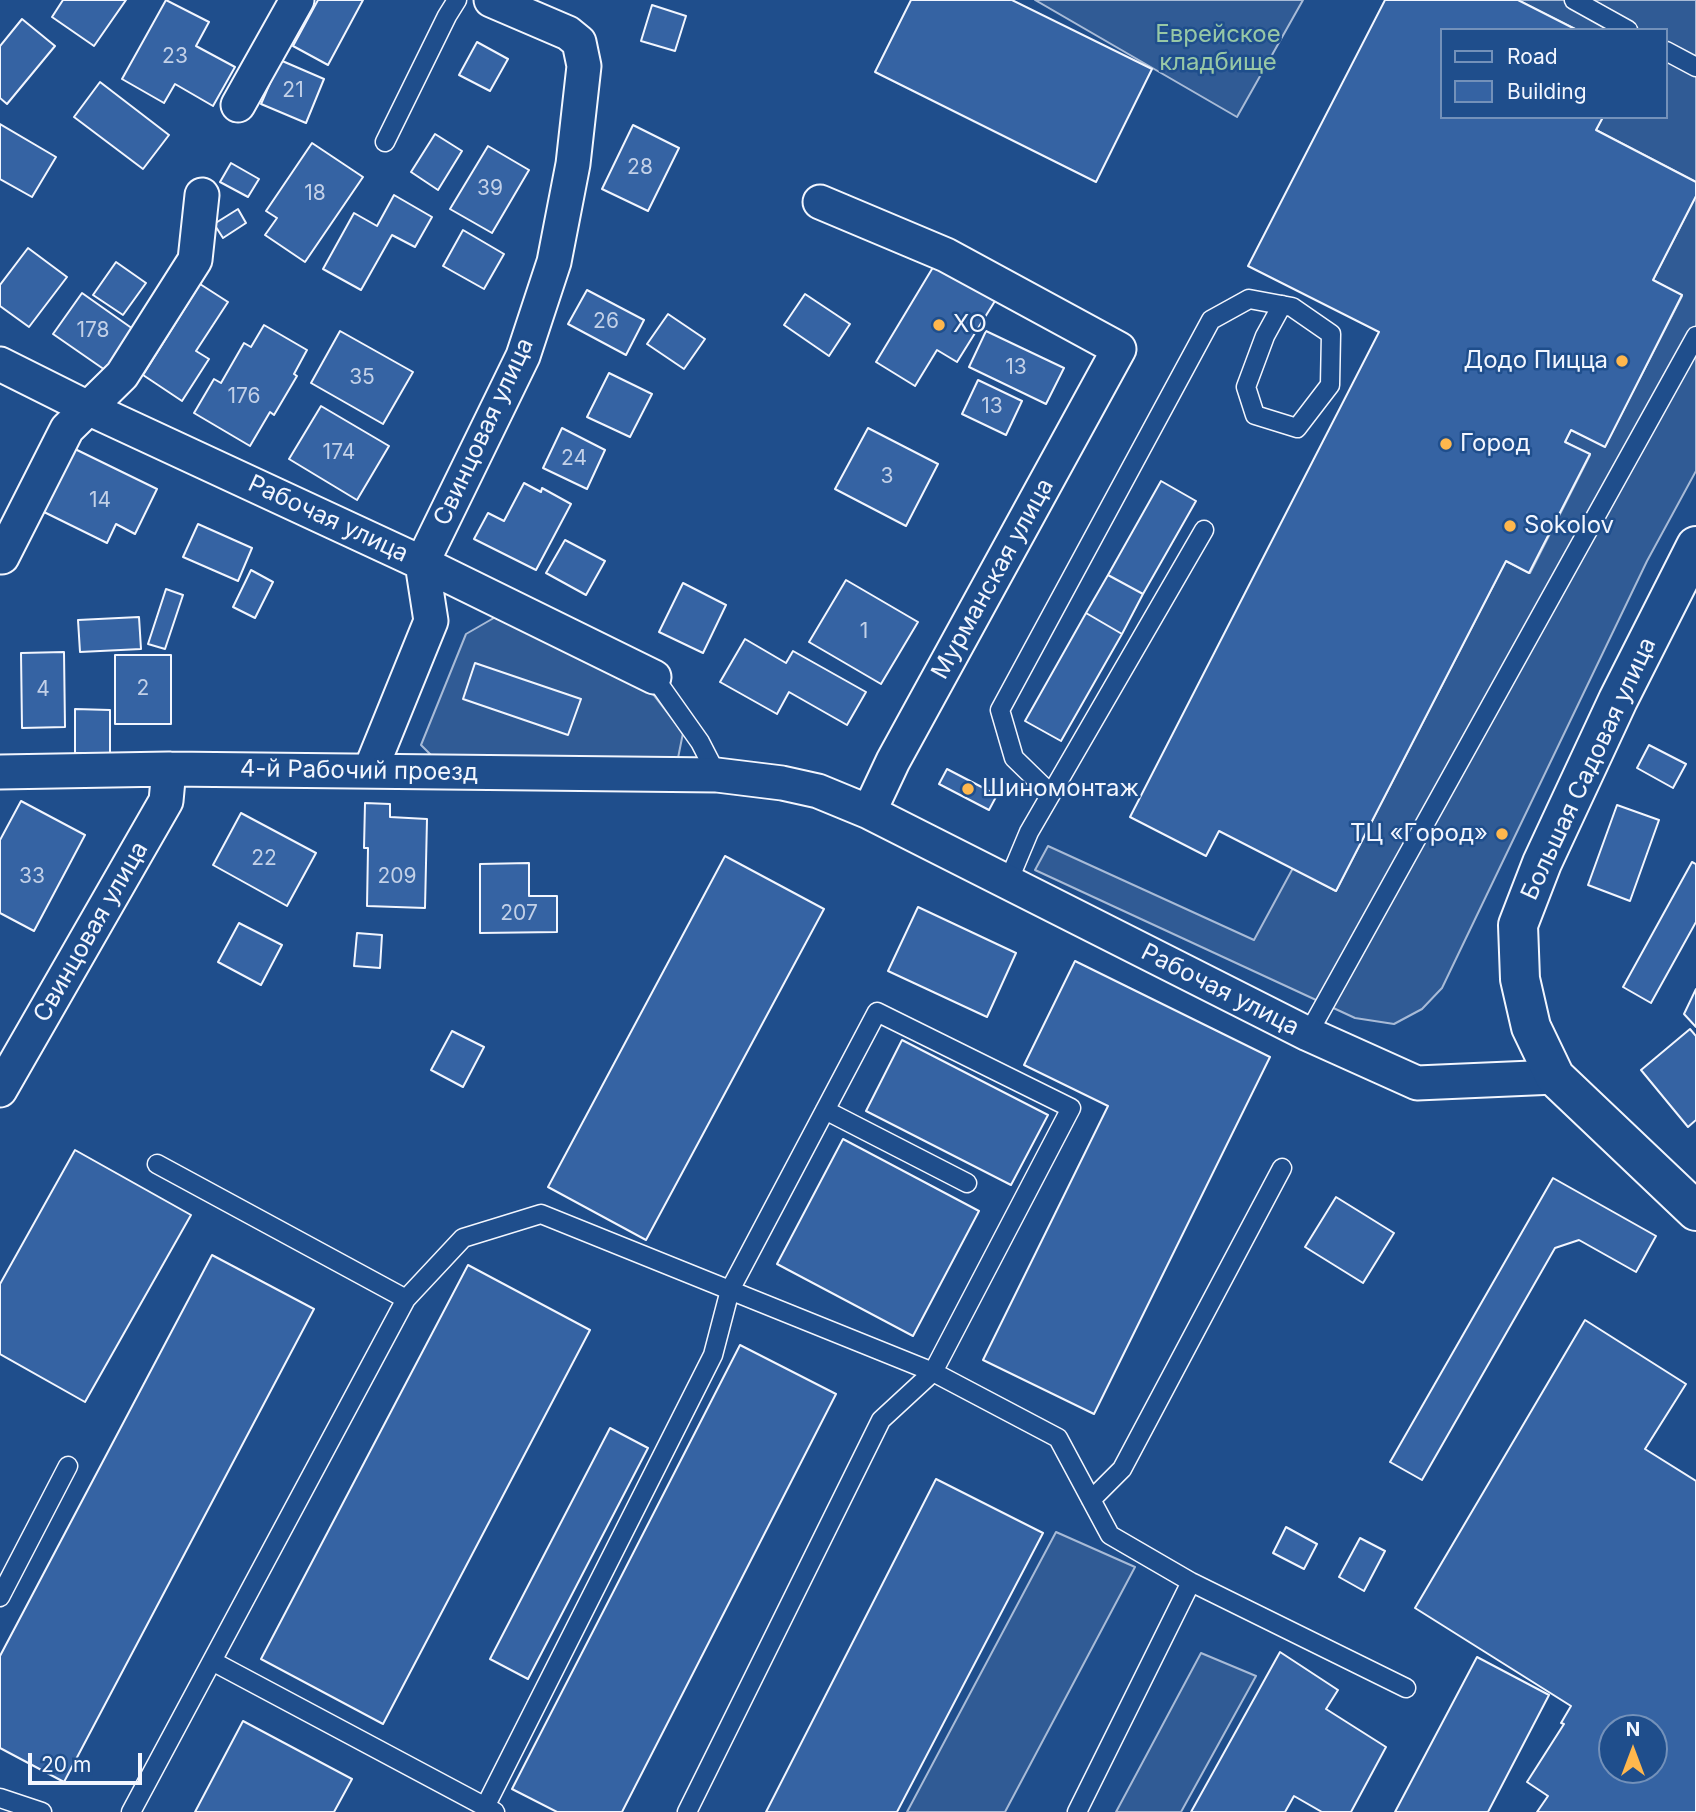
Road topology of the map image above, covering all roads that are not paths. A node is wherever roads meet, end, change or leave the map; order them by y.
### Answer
1 (297, 0) edge
2 (457, 0) edge
3 (491, 0) edge
4 (1574, 0) edge
5 (1624, 28) edge
6 (1668, 52) edge
7 (1696, 67) edge
8 (238, 105) dead end
9 (385, 142) dead end
10 (202, 195) dead end
11 (820, 202) dead end
12 (1282, 305) junction
13 (1696, 336) edge
14 (0, 364) edge
15 (88, 408) junction
16 (1204, 530) dead end
17 (1696, 546) edge
18 (2, 557) dead end
19 (422, 564) junction
20 (654, 677) joint
21 (169, 769) junction
22 (370, 771) junction
23 (0, 772) edge
24 (717, 775) junction
25 (1051, 794) junction
26 (869, 812) junction
27 (1008, 882) junction
28 (1308, 1034) junction
29 (1555, 1077) junction
30 (0, 1090) edge
31 (825, 1110) junction
32 (158, 1164) dead end
33 (1282, 1168) dead end
34 (967, 1183) dead end
35 (1696, 1211) edge
36 (730, 1290) junction
37 (406, 1299) junction
38 (933, 1371) junction
39 (68, 1466) dead end
40 (1091, 1500) junction
41 (1191, 1582) junction
42 (0, 1597) edge
43 (212, 1661) junction
44 (1406, 1688) dead end
45 (0, 1798) edge
46 (490, 1810) edge
47 (42, 1812) edge
48 (131, 1812) edge
49 (687, 1812) edge
50 (1077, 1812) edge

1 - 8 street
2 - 9 lane
3 - 19 street, Свинцовая улица
4 - 5 lane
6 - 7 lane
10 - 15 street
11 - 26 street, Мурманская улица
12 - 12 lane
12 - 25 lane
13 - 28 lane
14 - 15 street, Рабочая улица
15 - 18 street
15 - 19 street, Рабочая улица
16 - 25 lane
17 - 29 main road, Большая Садовая улица
19 - 20 street, Рабочая улица
19 - 22 street
20 - 24 lane
21 - 22 street, 4-й Рабочий проезд
21 - 23 street, 4-й Рабочий проезд
21 - 30 street, Свинцовая улица
22 - 24 street, 4-й Рабочий проезд
24 - 26 street, Рабочая улица
25 - 27 lane
26 - 27 street, Рабочая улица
27 - 28 street, Рабочая улица
28 - 29 street, Рабочая улица
29 - 35 main road
31 - 34 lane
31 - 36 lane
31 - 38 lane
32 - 37 lane
33 - 40 lane
36 - 37 lane
36 - 38 lane
36 - 46 lane
37 - 43 lane
38 - 40 lane
38 - 49 lane
39 - 42 lane
40 - 41 lane
41 - 44 lane
41 - 50 lane
43 - 46 lane
43 - 48 lane
45 - 47 lane

